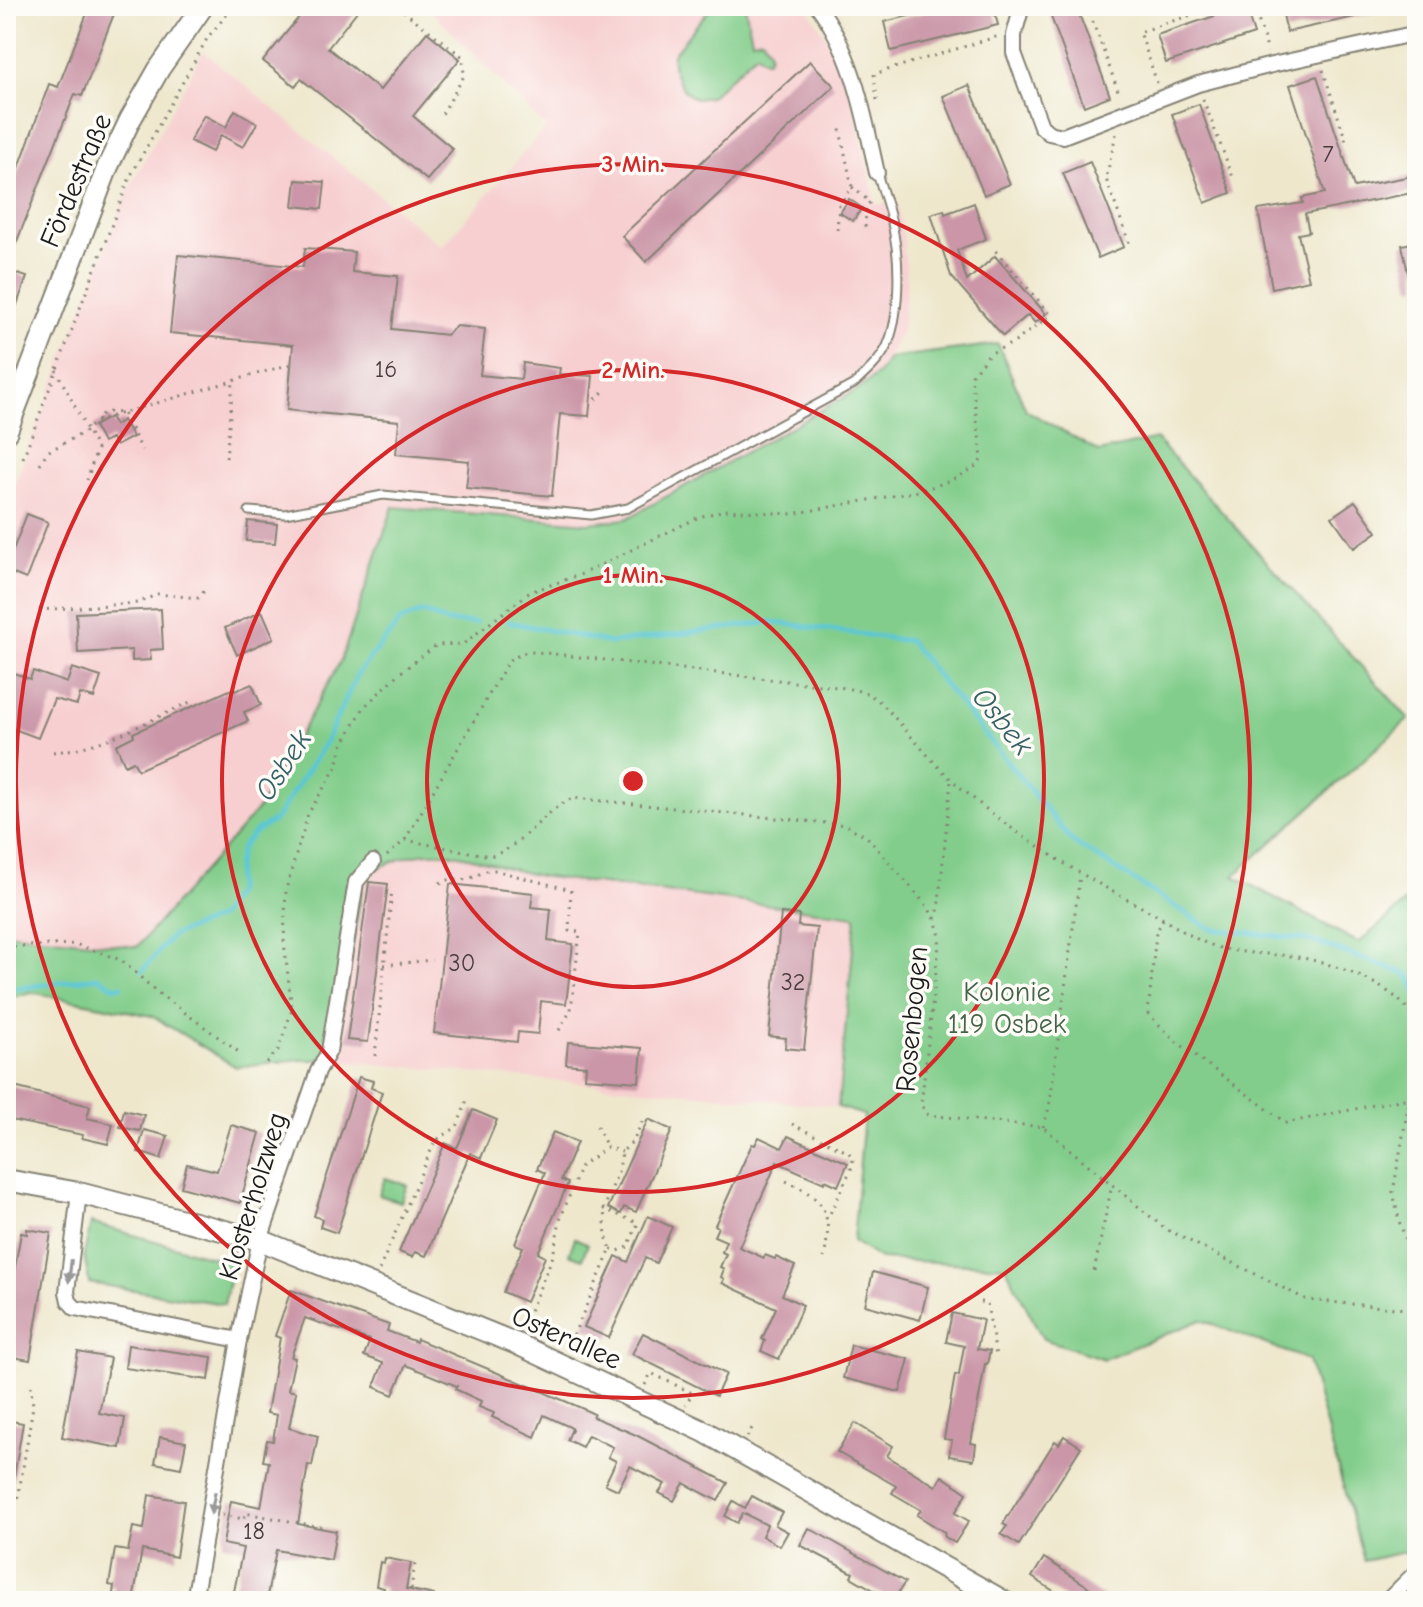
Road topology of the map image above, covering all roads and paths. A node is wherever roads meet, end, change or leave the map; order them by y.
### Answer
1 (203, 6) edge
2 (234, 6) edge
3 (397, 6) edge
4 (818, 6) edge
5 (911, 6) edge
6 (1022, 6) edge
7 (1087, 6) edge
8 (1218, 6) edge
9 (1254, 6) edge
10 (901, 9) dead end
11 (1417, 33) edge
12 (1014, 35) junction
13 (1318, 55) junction
14 (1272, 65) junction
15 (1198, 84) junction
16 (1162, 98) junction
17 (877, 100) dead end
18 (1122, 114) junction
19 (441, 116) dead end
20 (839, 125) dead end
21 (1346, 141) dead end
22 (877, 173) joint
23 (1234, 180) dead end
24 (852, 187) junction
25 (837, 230) dead end
26 (865, 232) dead end
27 (1130, 245) dead end
28 (992, 247) dead end
29 (291, 364) dead end
30 (56, 370) junction
31 (233, 382) junction
32 (606, 389) dead end
33 (590, 405) dead end
34 (123, 413) junction
35 (87, 431) junction
36 (6, 433) edge
37 (142, 450) dead end
38 (23, 458) dead end
39 (226, 458) dead end
40 (40, 464) dead end
41 (87, 480) dead end
42 (249, 511) dead end
43 (205, 590) dead end
44 (39, 610) dead end
45 (190, 702) dead end
46 (53, 752) dead end
47 (951, 779) junction
48 (405, 840) junction
49 (373, 862) joint
50 (1080, 875) junction
51 (440, 883) dead end
52 (392, 889) dead end
53 (935, 919) junction
54 (1163, 919) junction
55 (6, 947) edge
56 (432, 960) dead end
57 (384, 965) junction
58 (1417, 1025) edge
59 (558, 1032) dead end
60 (240, 1053) dead end
61 (375, 1056) dead end
62 (1417, 1057) edge
63 (267, 1063) dead end
64 (1409, 1098) junction
65 (467, 1100) dead end
66 (643, 1119) dead end
67 (792, 1124) dead end
68 (597, 1126) dead end
69 (1043, 1127) junction
70 (607, 1147) junction
71 (622, 1152) junction
72 (6, 1180) edge
73 (786, 1181) dead end
74 (1112, 1185) junction
75 (79, 1193) junction
76 (604, 1209) junction
77 (828, 1218) junction
78 (260, 1240) junction
79 (611, 1249) junction
80 (1417, 1257) edge
81 (824, 1258) dead end
82 (1094, 1271) dead end
83 (373, 1285) junction
84 (980, 1302) dead end
85 (1417, 1310) edge
86 (239, 1340) junction
87 (517, 1344) junction
88 (996, 1356) dead end
89 (561, 1364) junction
90 (651, 1373) dead end
91 (31, 1386) dead end
92 (679, 1419) junction
93 (18, 1498) dead end
94 (211, 1513) junction
95 (327, 1528) dead end
96 (415, 1564) dead end
97 (1417, 1571) edge
98 (194, 1601) edge
99 (415, 1601) edge
100 (1003, 1601) edge
101 (1387, 1601) edge

1 - 36 street, Fördestraße
2 - 30 path
3 - 19 path
4 - 22 street
5 - 10 path
6 - 12 street
7 - 18 path
8 - 16 path
9 - 14 path
11 - 13 street
12 - 17 path
12 - 18 street
13 - 14 street
13 - 21 path
14 - 15 street
15 - 16 street
15 - 23 path
16 - 18 street
18 - 27 path
20 - 24 path
22 - 42 lane
24 - 25 path
24 - 26 path
28 - 63 path
29 - 31 path
30 - 35 path
30 - 38 path
31 - 34 path
31 - 39 path
32 - 33 path
34 - 35 path
34 - 37 path
35 - 40 path
35 - 41 path
43 - 44 path
45 - 46 path
47 - 48 path
47 - 50 path
47 - 53 path
48 - 49 path
48 - 53 path, Rosenbogen
49 - 78 street, Klosterholzweg
50 - 54 path
50 - 69 path
51 - 59 path
52 - 57 path
53 - 69 path, Rosenbogen
54 - 58 path
54 - 64 path
55 - 60 path
56 - 57 path
57 - 61 path
62 - 64 path
64 - 80 path
65 - 83 path
66 - 71 path
67 - 77 path
68 - 70 path
69 - 74 path
70 - 71 path
70 - 87 path
71 - 76 path
72 - 75 street, Osterallee
73 - 77 path
74 - 82 path
74 - 85 path
75 - 78 street, Osterallee
75 -> 86 street
76 - 79 path
76 - 79 path
77 - 81 path
78 - 83 street, Osterallee
78 - 86 street, Klosterholzweg
79 - 89 path
83 - 87 street, Osterallee
84 - 88 path
86 -> 94 street, Klosterholzweg
87 - 89 street, Osterallee
89 - 92 street, Osterallee
90 - 92 path
91 - 93 path
92 - 100 street, Osterallee
94 - 95 path
94 - 98 street, Klosterholzweg
96 - 99 path
97 - 101 street

